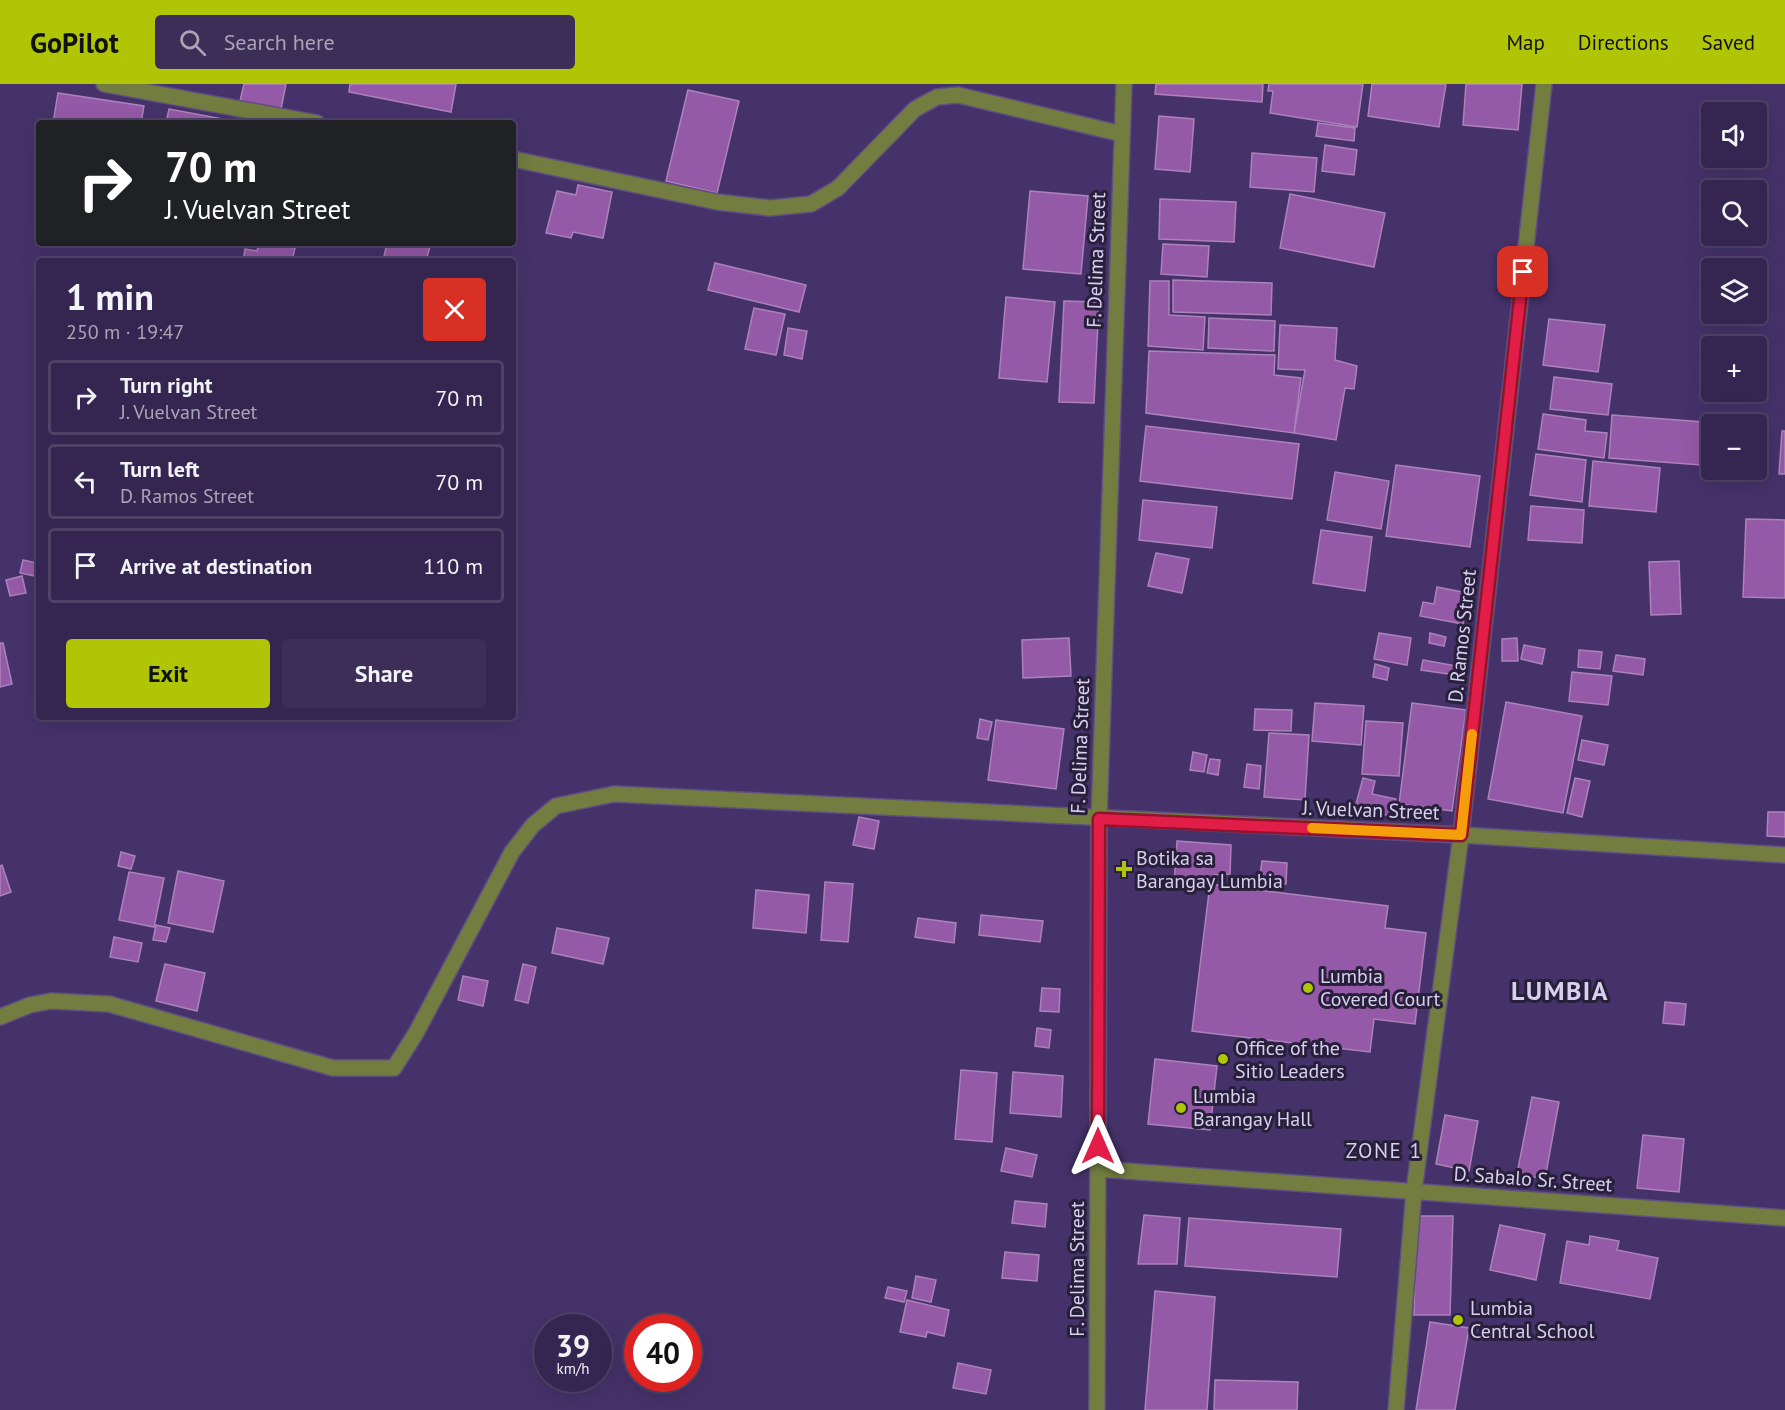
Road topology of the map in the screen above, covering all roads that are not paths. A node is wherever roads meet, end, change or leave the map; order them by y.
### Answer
1 (104, 84) edge
2 (1124, 84) edge
3 (1544, 84) edge
4 (301, 120) edge
5 (1122, 134) junction
6 (516, 160) edge
7 (1099, 819) junction
8 (1461, 835) junction
9 (1785, 855) edge
10 (0, 1017) edge
11 (1098, 1169) junction
12 (1414, 1191) junction
13 (1785, 1218) edge
14 (1096, 1410) edge
15 (1396, 1410) edge

1 - 4 street
2 - 5 street, F. Delima Street
3 - 8 street, D. Ramos Street
5 - 6 street
5 - 7 street, F. Delima Street
7 - 8 street, J. Vuelvan Street
7 - 10 street, J. Vuelvan Street
7 - 11 street, F. Delima Street
8 - 9 street, J. Vuelvan Street
8 - 12 street, D. Ramos Street
11 - 12 street, D. Sabalo Sr. Street
11 - 14 street, F. Delima Street
12 - 13 street, D. Sabalo Sr. Street
12 - 15 street, D. Ramos Street

